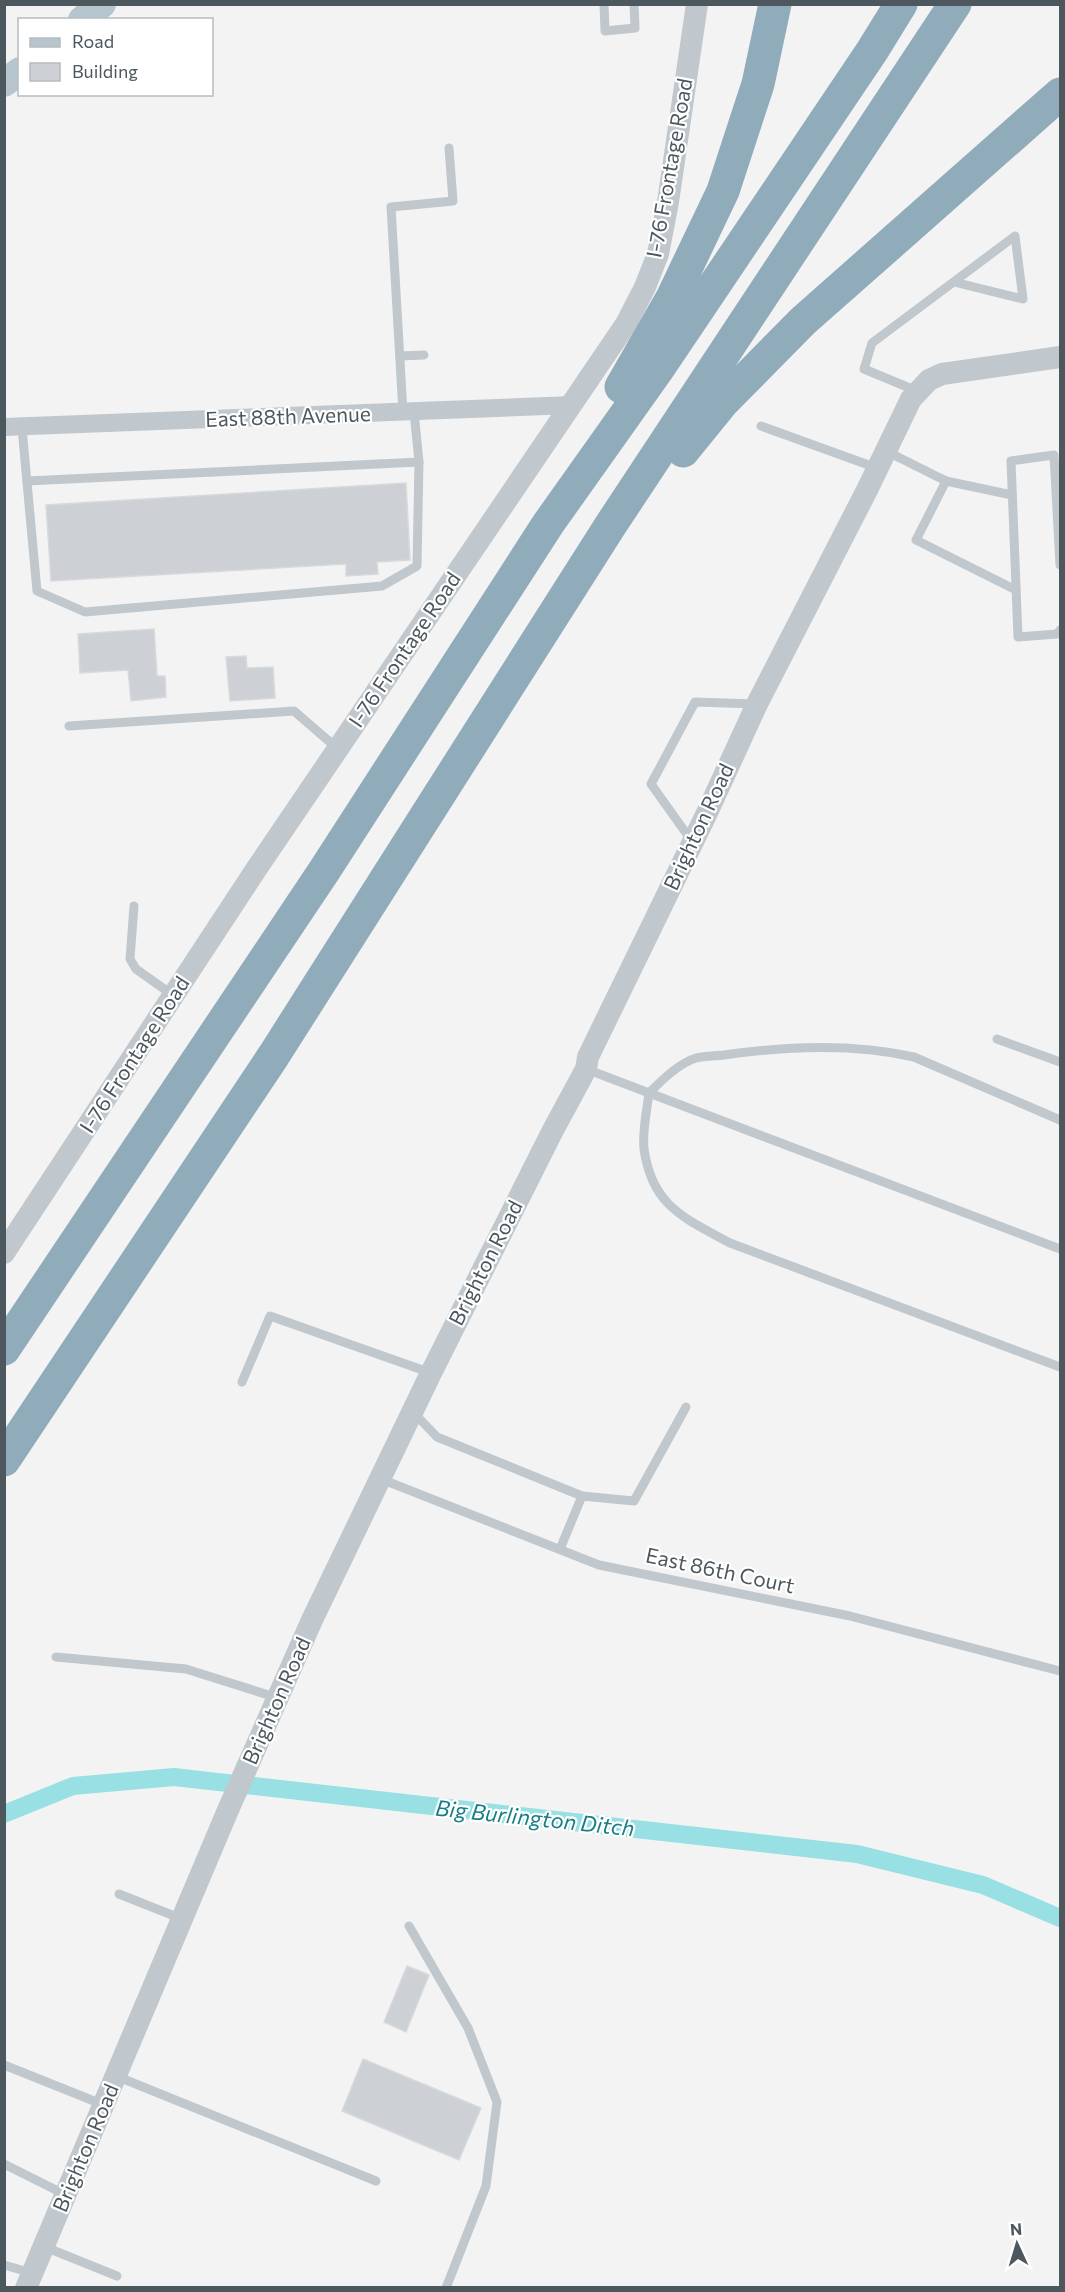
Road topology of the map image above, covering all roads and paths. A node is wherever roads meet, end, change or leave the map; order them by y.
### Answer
1 (102, 4) edge
2 (604, 4) edge
3 (634, 4) edge
4 (697, 4) edge
5 (775, 4) edge
6 (901, 4) edge
7 (955, 4) edge
8 (84, 18) edge
9 (18, 72) edge
10 (4, 83) edge
11 (1060, 94) edge
12 (449, 148) dead end
13 (954, 282) junction
14 (424, 355) dead end
15 (400, 356) junction
16 (1060, 357) edge
17 (917, 391) junction
18 (572, 405) junction
19 (408, 412) junction
20 (760, 426) dead end
21 (13, 427) edge
22 (881, 459) junction
23 (419, 462) junction
24 (27, 481) junction
25 (946, 481) junction
26 (1012, 495) junction
27 (548, 524) junction
28 (1060, 565) edge
29 (1016, 590) junction
30 (552, 620) junction
31 (1060, 630) edge
32 (757, 704) junction
33 (69, 726) dead end
34 (338, 749) junction
35 (693, 842) junction
36 (134, 906) dead end
37 (174, 996) junction
38 (997, 1039) dead end
39 (1060, 1062) edge
40 (586, 1069) junction
41 (649, 1093) junction
42 (1060, 1120) edge
43 (1060, 1249) edge
44 (4, 1253) edge
45 (4, 1349) edge
46 (1060, 1367) edge
47 (431, 1373) junction
48 (242, 1382) dead end
49 (686, 1407) dead end
50 (413, 1412) junction
51 (4, 1460) edge
52 (381, 1479) junction
53 (582, 1496) junction
54 (560, 1549) junction
55 (56, 1657) dead end
56 (1060, 1671) edge
57 (278, 1698) junction
58 (118, 1894) dead end
59 (182, 1919) junction
60 (409, 1926) dead end
61 (4, 2065) edge
62 (116, 2076) junction
63 (104, 2105) junction
64 (4, 2164) edge
65 (376, 2181) dead end
66 (66, 2195) junction
67 (45, 2247) junction
68 (4, 2265) edge
69 (117, 2276) dead end
70 (29, 2280) edge
71 (447, 2288) edge

1 - 8 main road
2 - 3 lane
4 - 18 street, I-76 Frontage Road
5 - 27 highway
6 - 27 highway
7 - 30 highway
9 - 10 main road
11 - 30 highway
12 - 15 lane
13 - 13 lane
13 - 17 lane
14 - 15 lane
15 - 19 lane
16 - 17 street, Brighton Road
17 - 22 street, Brighton Road
18 - 19 street, East 88th Avenue
18 - 34 street, I-76 Frontage Road
19 - 21 street, East 88th Avenue
19 - 23 lane
20 - 22 lane
21 - 24 lane
22 - 25 lane
22 - 32 street, Brighton Road
23 - 24 lane
23 - 24 lane
25 - 26 lane
25 - 29 lane
26 - 28 lane
26 - 29 lane
27 - 45 highway
29 - 31 lane
30 - 51 highway
32 - 35 street, Brighton Road
32 - 35 lane
33 - 34 lane
34 - 37 street, I-76 Frontage Road
35 - 40 street, Brighton Road
36 - 37 lane
37 - 44 street, I-76 Frontage Road
38 - 39 lane
40 - 41 lane
40 - 47 street, Brighton Road
41 - 42 lane
41 - 43 lane
41 - 46 lane
47 - 48 lane
47 - 50 street, Brighton Road
49 - 53 lane
50 - 52 street, Brighton Road
50 - 53 lane
52 - 54 lane, East 86th Court
52 - 57 street, Brighton Road
53 - 54 lane
54 - 56 lane, East 86th Court
55 - 57 lane
57 - 59 street, Brighton Road
58 - 59 lane
59 - 62 street, Brighton Road
60 - 71 lane
61 - 63 lane
62 - 63 street, Brighton Road
62 - 65 lane
63 - 66 street, Brighton Road
64 - 66 lane
66 - 67 street, Brighton Road
67 - 69 lane
67 - 70 street, Brighton Road
68 - 70 lane

